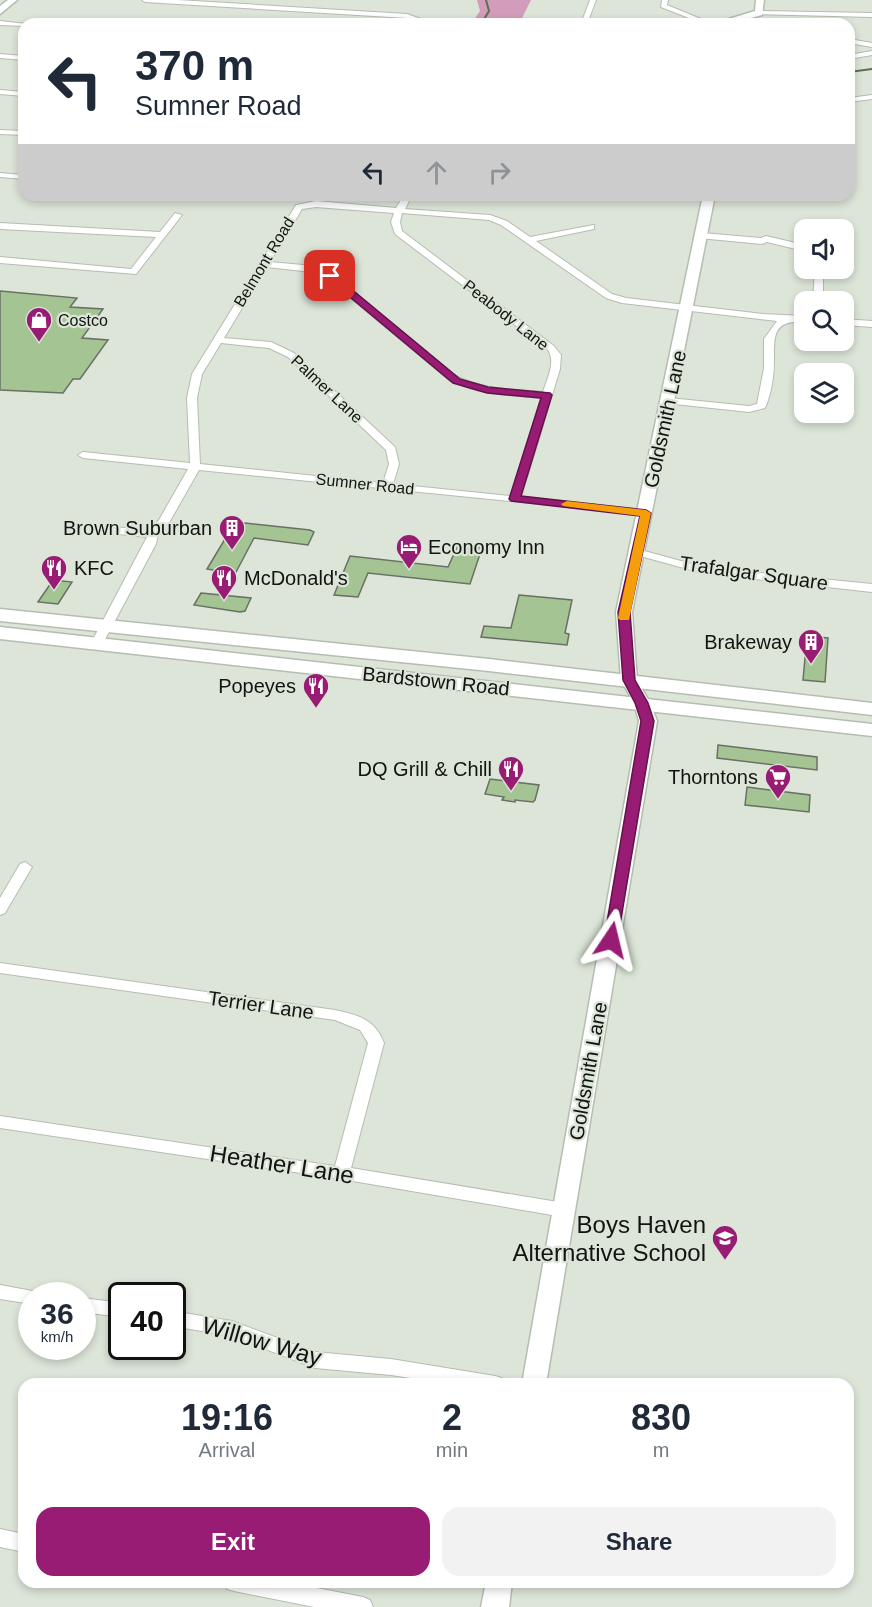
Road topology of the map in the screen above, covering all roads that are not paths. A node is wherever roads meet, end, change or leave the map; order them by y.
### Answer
1 (13, 0) edge
2 (145, 0) edge
3 (593, 0) edge
4 (665, 0) edge
5 (760, 0) edge
6 (0, 11) edge
7 (759, 13) junction
8 (872, 15) edge
9 (377, 18) edge
10 (586, 18) edge
11 (694, 18) edge
12 (740, 18) edge
13 (0, 23) edge
14 (18, 24) edge
15 (855, 42) edge
16 (872, 45) edge
17 (872, 53) edge
18 (0, 56) edge
19 (855, 56) edge
20 (18, 58) edge
21 (0, 92) edge
22 (18, 94) edge
23 (872, 97) edge
24 (855, 99) edge
25 (0, 132) edge
26 (18, 134) edge
27 (0, 175) edge
28 (18, 176) edge
29 (405, 201) edge
30 (708, 201) edge
31 (400, 210) junction
32 (178, 215) dead end
33 (0, 226) edge
34 (591, 226) dead end
35 (163, 235) junction
36 (702, 236) junction
37 (529, 240) junction
38 (794, 245) edge
39 (0, 260) edge
40 (262, 264) junction
41 (688, 309) junction
42 (794, 318) edge
43 (794, 321) edge
44 (854, 323) edge
45 (872, 324) edge
46 (217, 340) junction
47 (547, 395) junction
48 (669, 401) junction
49 (83, 455) dead end
50 (195, 466) junction
51 (387, 486) junction
52 (515, 499) junction
53 (646, 513) junction
54 (100, 529) dead end
55 (153, 534) junction
56 (637, 552) junction
57 (872, 588) edge
58 (0, 615) edge
59 (106, 626) junction
60 (0, 633) edge
61 (96, 645) junction
62 (315, 649) junction
63 (300, 667) junction
64 (629, 680) junction
65 (642, 703) junction
66 (872, 709) edge
67 (872, 730) edge
68 (25, 867) dead end
69 (0, 910) edge
70 (0, 968) edge
71 (0, 1122) edge
72 (341, 1173) junction
73 (564, 1210) junction
74 (0, 1292) edge
75 (18, 1295) edge
76 (186, 1321) edge
77 (458, 1378) edge
78 (535, 1378) edge
79 (0, 1538) edge
80 (18, 1542) edge
81 (265, 1588) edge
82 (498, 1588) edge
83 (363, 1607) edge
84 (495, 1607) edge

1 - 6 street
2 - 9 street
3 - 10 street
4 - 11 street
5 - 7 street
7 - 8 street
7 - 12 street
13 - 14 street
15 - 16 street
17 - 19 street
18 - 20 street
21 - 22 street
23 - 24 street
25 - 26 street
27 - 28 street
29 - 31 street
30 - 36 street, Goldsmith Lane
31 - 37 street, Belmont Road
31 - 40 street, Belmont Road
31 - 47 street, Peabody Lane
32 - 35 street
33 - 35 street
34 - 37 street
35 - 39 street
36 - 38 street
36 - 41 street, Goldsmith Lane
37 - 41 street, Belmont Road
40 - 46 street, Belmont Road
40 - 47 street
41 - 42 street, Belmont Road
41 - 48 street, Goldsmith Lane
43 - 48 street
44 - 45 street
46 - 50 street, Belmont Road
46 - 51 street, Palmer Lane
47 - 52 street, Peabody Lane
48 - 53 street, Goldsmith Lane
49 - 50 street, Sumner Road
50 - 51 street, Sumner Road
50 - 55 street
51 - 52 street, Sumner Road
52 - 53 street, Sumner Road
53 - 56 street, Goldsmith Lane
54 - 55 street
55 - 59 street
56 - 57 street, Trafalgar Square
56 - 64 street, Goldsmith Lane
58 - 59 main road, Bardstown Road
59 - 61 street
59 - 62 main road, Bardstown Road
60 - 61 main road, Bardstown Road
61 - 63 main road, Bardstown Road
62 - 63 main road
62 - 64 main road, Bardstown Road
63 - 65 main road, Bardstown Road
64 - 65 street, Goldsmith Lane
64 - 66 main road, Bardstown Road
65 - 67 main road, Bardstown Road
65 - 73 street, Goldsmith Lane
68 - 69 street
70 - 72 street, Terrier Lane
71 - 72 street, Heather Lane
72 - 73 street, Heather Lane
73 - 78 street, Goldsmith Lane
74 - 75 street
76 - 77 street, Willow Way
79 - 80 street
81 - 83 street
82 - 84 street

